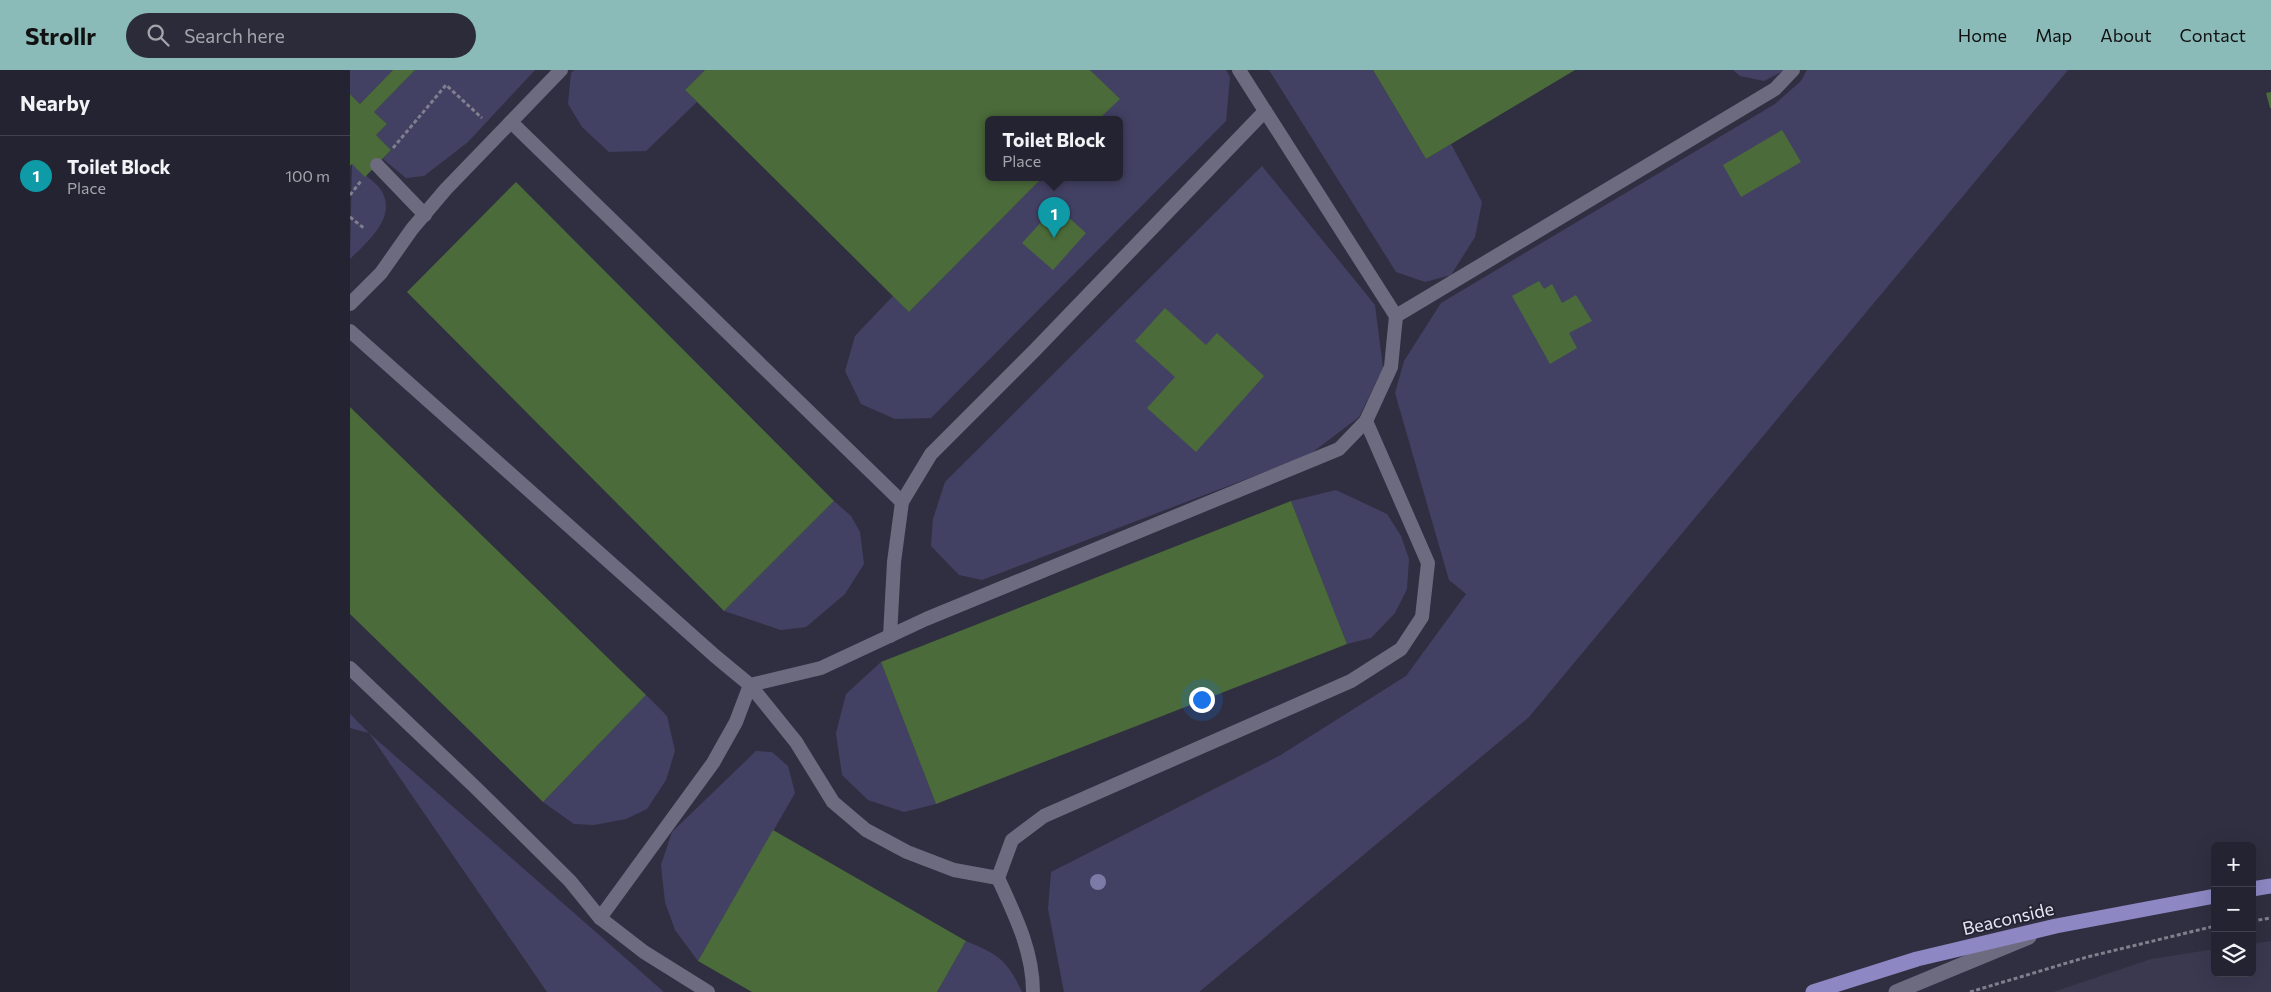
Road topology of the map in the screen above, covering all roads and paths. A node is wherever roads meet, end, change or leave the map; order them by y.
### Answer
1 (561, 70) edge
2 (1239, 70) edge
3 (1793, 70) edge
4 (1265, 112) junction
5 (483, 118) dead end
6 (511, 122) junction
7 (391, 150) dead end
8 (377, 165) dead end
9 (365, 177) dead end
10 (350, 195) edge
11 (424, 214) junction
12 (350, 217) edge
13 (365, 230) dead end
14 (350, 304) edge
15 (1396, 316) junction
16 (350, 331) edge
17 (1366, 421) junction
18 (902, 502) junction
19 (890, 636) junction
20 (350, 668) edge
21 (750, 685) junction
22 (998, 878) junction
23 (2271, 886) edge
24 (2256, 888) edge
25 (2211, 897) edge
26 (600, 918) junction
27 (2271, 918) edge
28 (2256, 920) edge
29 (2056, 926) junction
30 (2211, 927) edge
31 (708, 992) edge
32 (1032, 992) edge
33 (1813, 992) edge
34 (1896, 992) edge
35 (1970, 992) edge

1 - 6 lane
2 - 4 lane
3 - 15 lane
4 - 15 lane
4 - 18 lane
5 - 7 path
6 - 11 lane
6 - 18 lane
8 - 11 lane
9 - 10 path
11 - 14 lane
12 - 13 path
15 - 17 lane
16 - 21 lane
17 - 19 lane
17 - 22 lane
18 - 19 lane
19 - 21 lane
20 - 26 lane
21 - 22 lane
21 - 26 lane
22 - 32 lane
23 - 24 highway
25 - 29 highway, Beaconside
26 - 31 lane
27 - 28 path
29 - 33 highway, Beaconside
29 - 34 street
30 - 35 path

